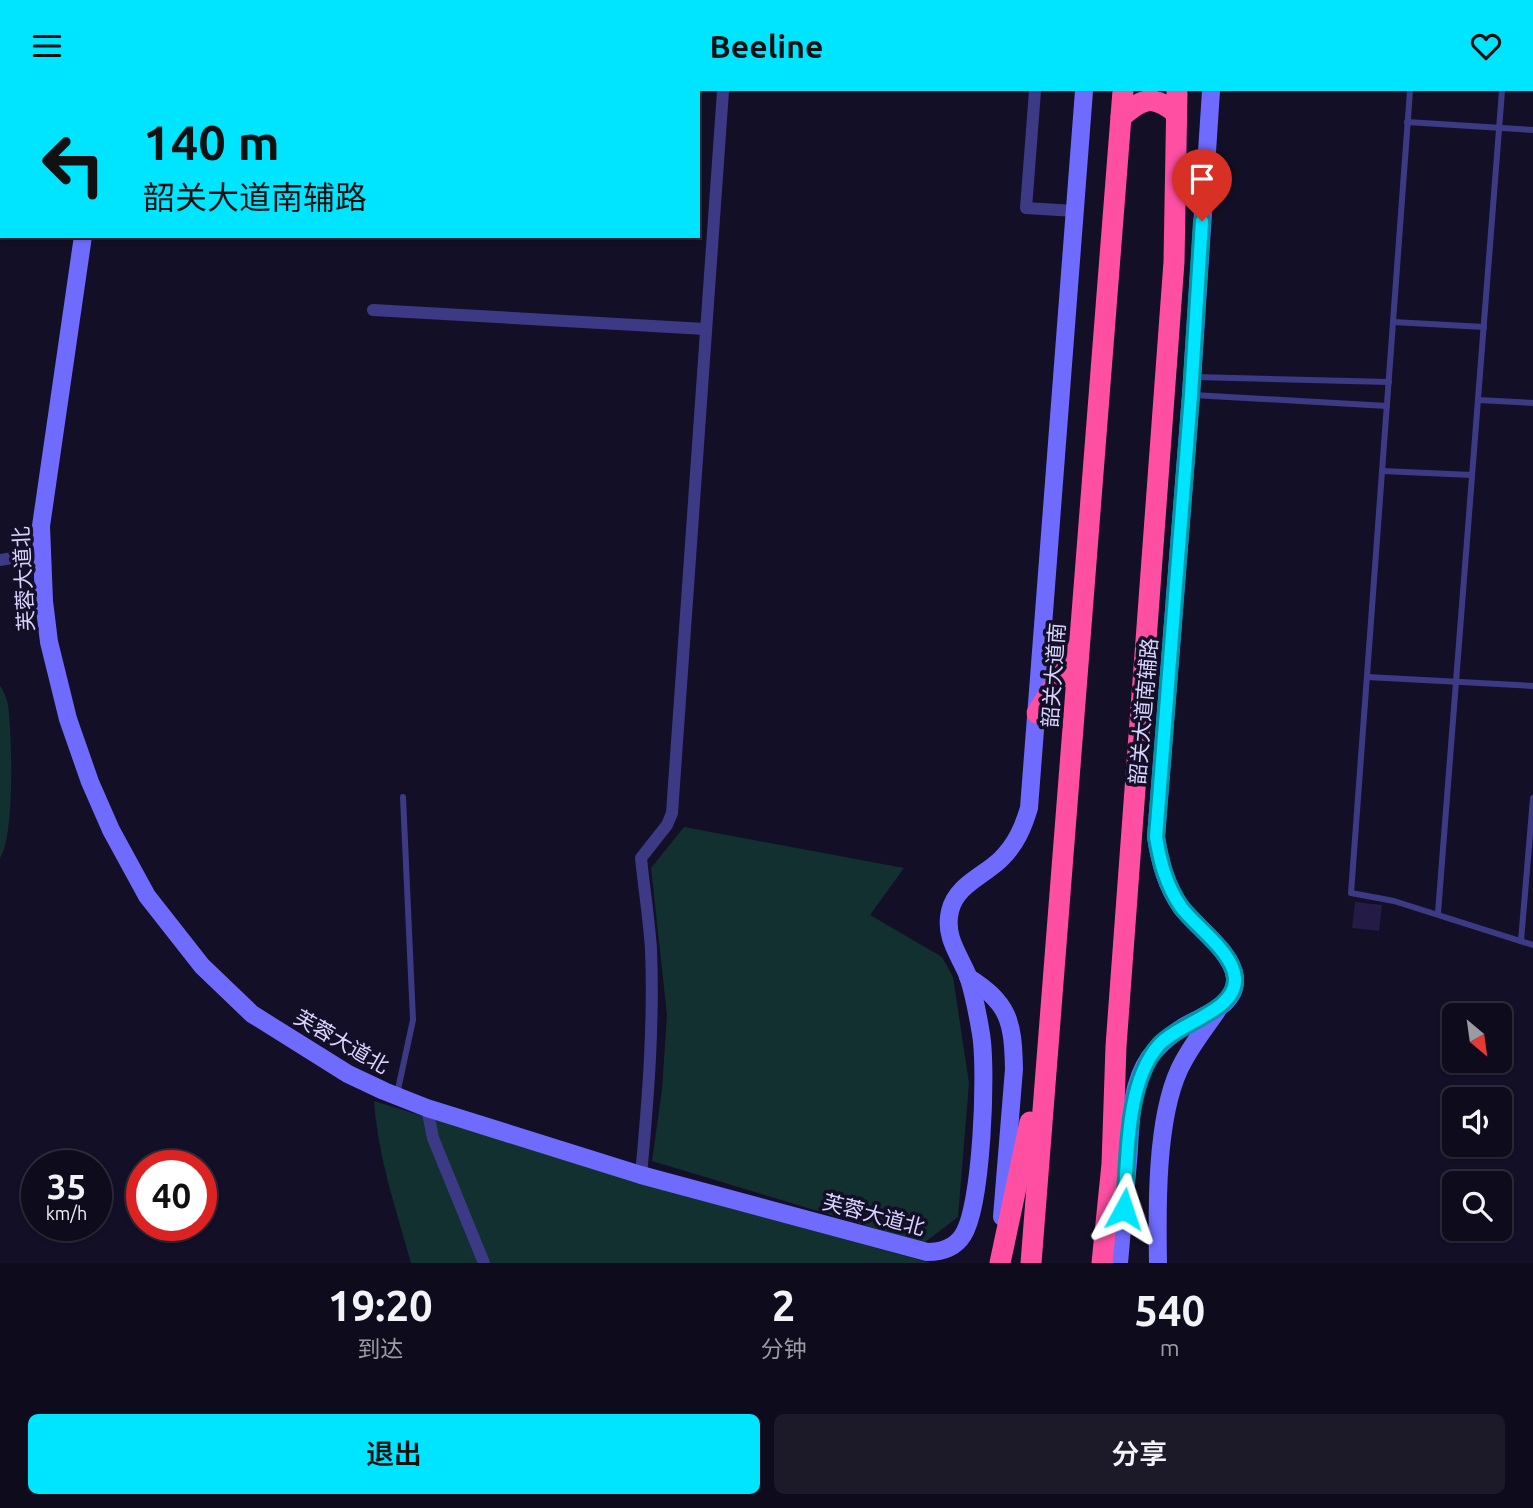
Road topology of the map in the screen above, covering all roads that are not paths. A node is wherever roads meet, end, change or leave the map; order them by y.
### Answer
1 (723, 91) edge
2 (1035, 91) edge
3 (1084, 91) edge
4 (1123, 91) edge
5 (1177, 91) edge
6 (1211, 91) edge
7 (1410, 91) edge
8 (1502, 91) edge
9 (1176, 113) junction
10 (1121, 117) junction
11 (1408, 122) junction
12 (1499, 128) junction
13 (1533, 130) edge
14 (1075, 211) junction
15 (83, 238) edge
16 (373, 310) dead end
17 (1393, 321) junction
18 (1484, 327) junction
19 (705, 329) junction
20 (1389, 382) junction
21 (1191, 386) junction
22 (1478, 400) junction
23 (1533, 404) edge
24 (1387, 406) junction
25 (1382, 471) junction
26 (1472, 475) junction
27 (41, 553) junction
28 (0, 559) edge
29 (1080, 644) junction
30 (1367, 677) junction
31 (1456, 682) junction
32 (1533, 686) edge
33 (1037, 713) junction
34 (402, 797) dead end
35 (1533, 798) edge
36 (1438, 913) junction
37 (1521, 941) junction
38 (1533, 945) edge
39 (968, 977) junction
40 (1219, 1008) junction
41 (1047, 1048) junction
42 (396, 1096) junction
43 (427, 1108) junction
44 (641, 1175) junction
45 (484, 1263) edge
46 (999, 1263) edge
47 (1031, 1263) edge
48 (1102, 1263) edge
49 (1118, 1263) edge
50 (1158, 1263) edge

1 - 19 street
2 - 14 street
3 - 14 street
4 - 10 highway, 韶关大道南
5 - 9 highway
6 - 21 street, 韶关大道南辅路
7 - 11 lane
8 - 12 lane
9 - 10 highway
9 - 48 highway
10 - 29 highway, 韶关大道南
11 - 12 lane
11 - 17 lane
12 - 13 lane
12 - 18 lane
14 - 33 street
15 - 27 street, 芙蓉大道北
16 - 19 street
17 - 18 lane
17 - 20 lane
18 - 22 lane
19 - 44 street
20 - 21 lane
20 - 24 lane
21 - 24 lane
21 - 40 street, 韶关大道南辅路
22 - 23 lane
22 - 26 lane
24 - 25 lane
25 - 26 lane
25 - 30 lane
26 - 31 lane
27 - 28 street
27 - 42 street, 芙蓉大道北
29 - 33 highway
29 - 41 highway, 韶关大道南
30 - 31 lane
30 - 36 lane
31 - 32 lane
31 - 36 lane
33 - 39 street
34 - 42 lane
35 - 37 lane
36 - 37 lane
37 - 38 lane
39 - 44 street, 芙蓉大道北
39 - 46 street
40 - 49 street
40 - 50 street, 韶关大道南辅路
41 - 46 highway
41 - 47 highway, 韶关大道南
42 - 43 street, 芙蓉大道北
43 - 44 street, 芙蓉大道北
43 - 45 street

